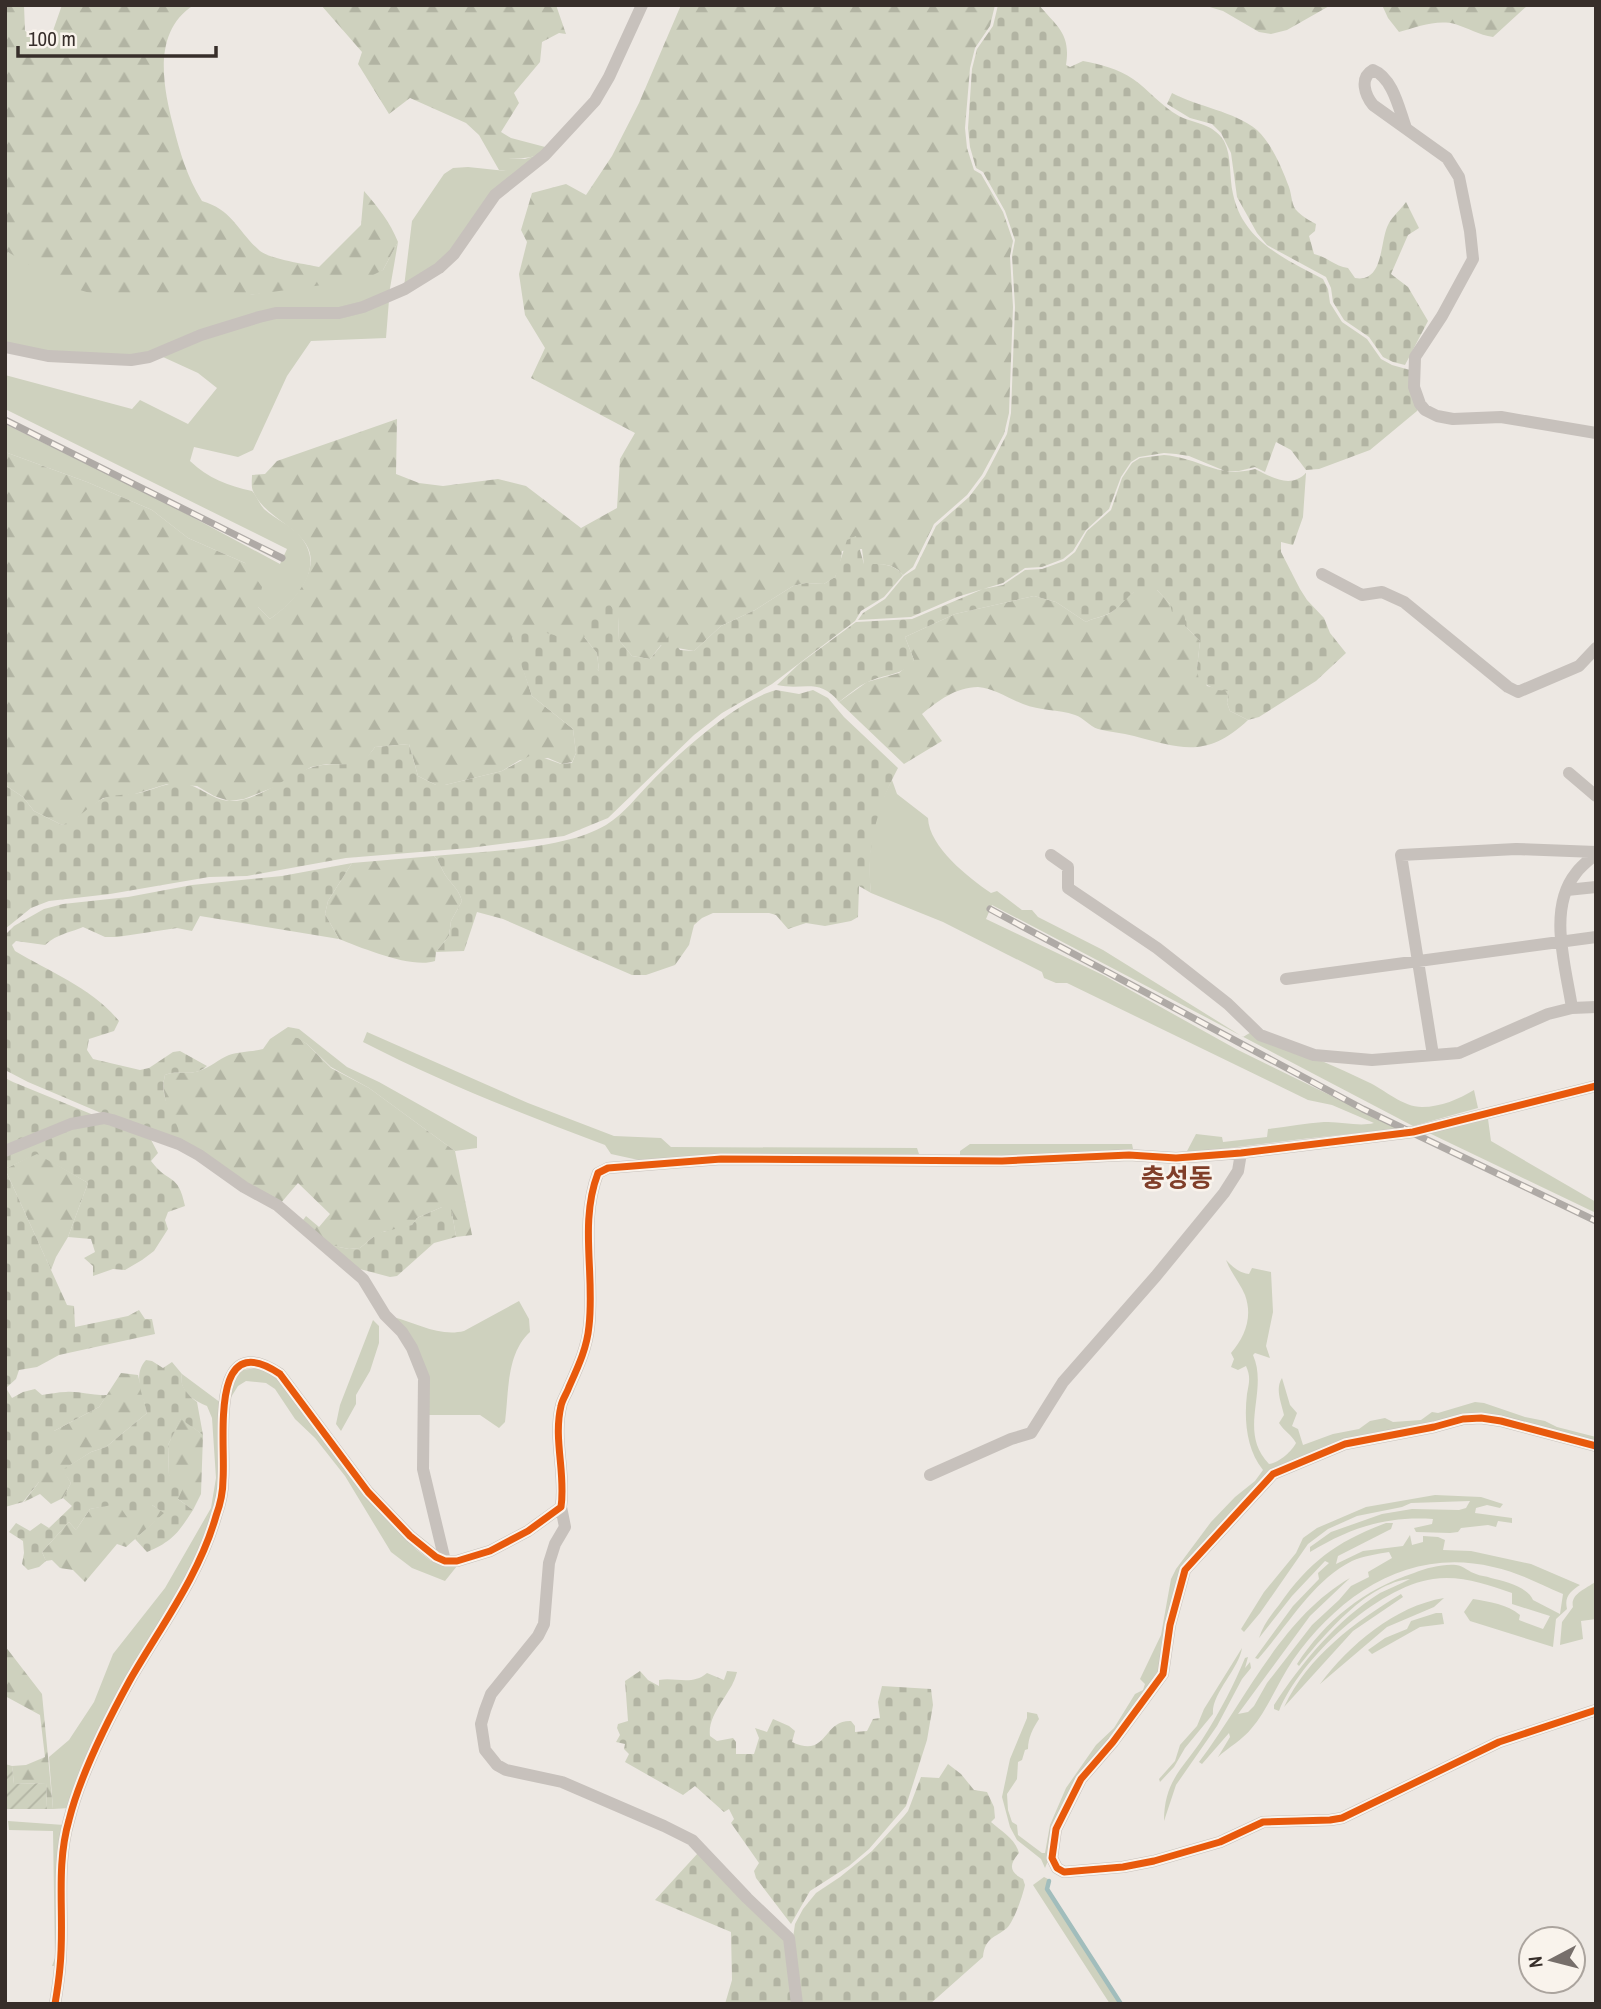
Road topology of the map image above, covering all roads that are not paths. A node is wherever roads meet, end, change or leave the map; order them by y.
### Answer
1 (642, 5) edge
2 (1406, 128) dead end
3 (5, 347) edge
4 (1596, 433) edge
5 (1322, 575) dead end
6 (1596, 648) edge
7 (1569, 773) dead end
8 (1596, 796) edge
9 (1596, 853) edge
10 (1051, 855) dead end
11 (1596, 887) edge
12 (1567, 890) junction
13 (1596, 937) edge
14 (1562, 941) junction
15 (1419, 960) junction
16 (1286, 979) dead end
17 (1596, 1007) edge
18 (1572, 1008) junction
19 (1433, 1055) junction
20 (1596, 1086) edge
21 (5, 1151) edge
22 (1241, 1153) junction
23 (1596, 1446) edge
24 (930, 1475) dead end
25 (561, 1507) junction
26 (445, 1561) junction
27 (1596, 1710) edge
28 (55, 2004) edge
29 (797, 2004) edge

1 - 3 street
2 - 4 street
5 - 6 street
7 - 8 street
9 - 12 street
9 - 15 street
10 - 19 street
11 - 12 street
12 - 14 street
13 - 14 street
14 - 15 street
14 - 18 street
15 - 16 street
15 - 19 street
17 - 18 street
18 - 19 street
20 - 22 street
21 - 26 street
22 - 24 street
22 - 25 street
23 - 27 street
25 - 26 street
25 - 29 street
26 - 28 street

